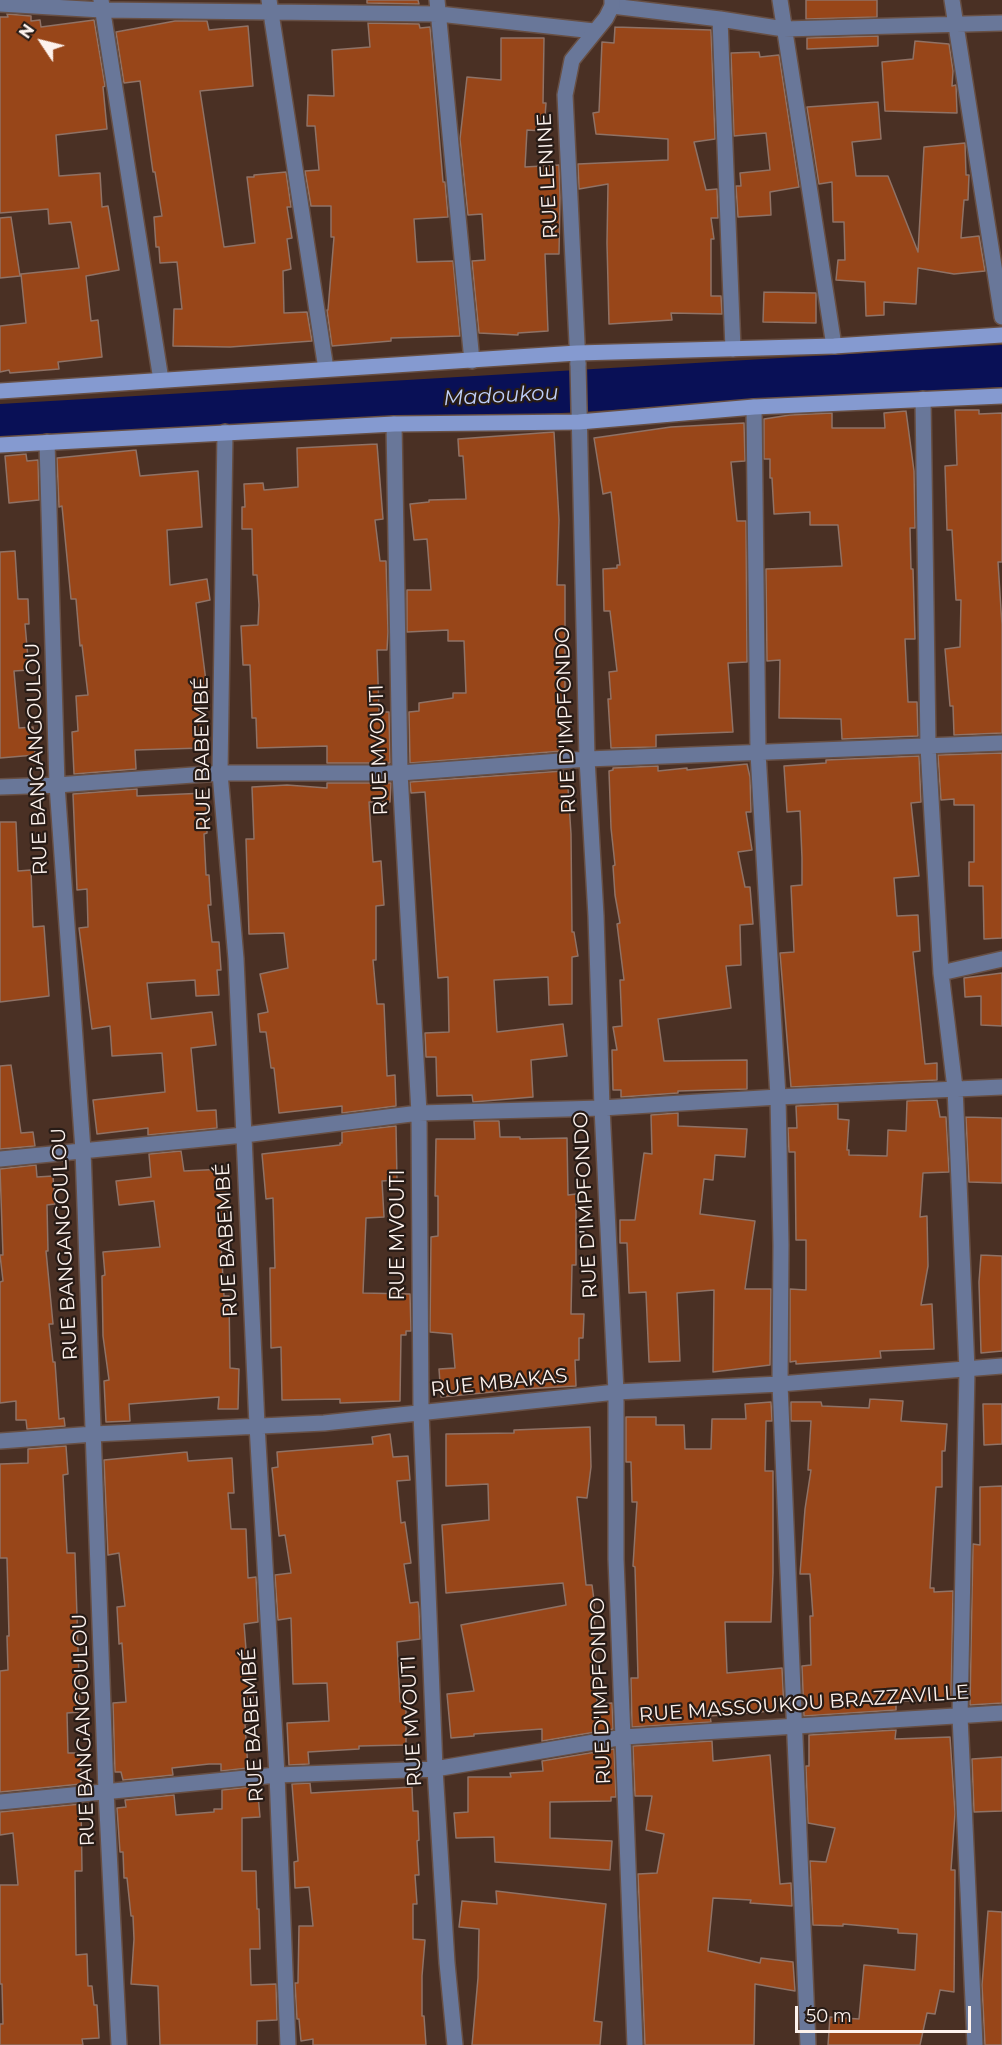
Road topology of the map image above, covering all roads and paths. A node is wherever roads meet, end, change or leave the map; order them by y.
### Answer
1 (780, 0) edge
2 (952, 0) edge
3 (612, 3) edge
4 (0, 4) edge
5 (102, 5) edge
6 (270, 6) edge
7 (438, 7) edge
8 (720, 19) junction
9 (956, 23) junction
10 (1002, 23) edge
11 (784, 29) junction
12 (594, 31) junction
13 (1002, 317) edge
14 (1002, 335) edge
15 (834, 346) junction
16 (733, 350) junction
17 (577, 358) junction
18 (472, 361) junction
19 (326, 369) junction
20 (161, 380) junction
21 (0, 391) edge
22 (1002, 396) edge
23 (923, 399) junction
24 (754, 407) junction
25 (579, 415) junction
26 (394, 424) junction
27 (225, 432) junction
28 (47, 442) junction
29 (0, 445) edge
30 (1002, 743) edge
31 (928, 746) junction
32 (758, 753) junction
33 (587, 759) junction
34 (220, 773) junction
35 (400, 773) junction
36 (57, 785) junction
37 (0, 787) edge
38 (1002, 959) edge
39 (941, 973) junction
40 (1002, 1087) edge
41 (955, 1088) junction
42 (778, 1097) junction
43 (602, 1108) junction
44 (419, 1113) junction
45 (244, 1136) junction
46 (83, 1150) junction
47 (0, 1159) edge
48 (1002, 1366) edge
49 (967, 1370) junction
50 (780, 1384) junction
51 (616, 1392) junction
52 (421, 1412) junction
53 (257, 1425) junction
54 (94, 1434) junction
55 (0, 1441) edge
56 (1002, 1713) edge
57 (960, 1716) junction
58 (795, 1725) junction
59 (624, 1737) junction
60 (435, 1769) junction
61 (277, 1775) junction
62 (106, 1791) junction
63 (0, 1802) edge
64 (119, 2045) edge
65 (288, 2045) edge
66 (455, 2045) edge
67 (635, 2045) edge
68 (808, 2045) edge
69 (975, 2045) edge

1 - 11 street
2 - 9 street
3 - 8 street
3 - 12 street, RUE LENINE
4 - 5 street
5 - 6 street
5 - 20 street
6 - 7 street
6 - 19 street
7 - 12 street
7 - 18 street
8 - 11 street
8 - 16 street
9 - 10 street
9 - 11 street
9 - 13 street
11 - 15 street
12 - 17 street, RUE LENINE
14 - 15 main road
15 - 16 main road
16 - 17 main road
17 - 18 main road
17 - 25 street, RUE D'IMPFONDO
18 - 19 main road
19 - 20 main road
20 - 21 main road
22 - 23 main road
23 - 24 main road
23 - 31 street
24 - 25 main road
24 - 32 street
25 - 26 main road
25 - 33 street, RUE D'IMPFONDO
26 - 27 main road
26 - 35 street, RUE MVOUTI
27 - 28 main road
27 - 34 street, RUE BABEMBÉ
28 - 29 main road
28 - 36 street, RUE BANGANGOULOU
30 - 31 street
31 - 32 street
31 - 39 street
32 - 33 street
32 - 42 street
33 - 35 street
33 - 43 street, RUE D'IMPFONDO
34 - 35 street
34 - 36 street
34 - 45 street, RUE BABEMBÉ
35 - 44 street, RUE MVOUTI
36 - 37 street
36 - 46 street, RUE BANGANGOULOU
38 - 39 street
39 - 41 street
40 - 41 street
41 - 42 street
41 - 49 street
42 - 43 street
42 - 50 street
43 - 44 street
43 - 51 street, RUE D'IMPFONDO
44 - 45 street
44 - 52 street, RUE MVOUTI
45 - 46 street
45 - 53 street, RUE BABEMBÉ
46 - 47 street
46 - 54 street, RUE BANGANGOULOU
48 - 49 street, RUE MBAKAS
49 - 50 street, RUE MBAKAS
49 - 57 street
50 - 51 street, RUE MBAKAS
50 - 58 street
51 - 52 street, RUE MBAKAS
51 - 59 street, RUE D'IMPFONDO
52 - 53 street, RUE MBAKAS
52 - 60 street, RUE MVOUTI
53 - 54 street, RUE MBAKAS
53 - 61 street, RUE BABEMBÉ
54 - 55 street, RUE MBAKAS
54 - 62 street, RUE BANGANGOULOU
56 - 57 street, RUE MASSOUKOU BRAZZAVILLE
57 - 58 street, RUE MASSOUKOU BRAZZAVILLE
57 - 69 street
58 - 59 street, RUE MASSOUKOU BRAZZAVILLE
58 - 68 street
59 - 60 street, RUE MASSOUKOU BRAZZAVILLE
59 - 67 street, RUE D'IMPFONDO
60 - 61 street, RUE MASSOUKOU BRAZZAVILLE
60 - 66 street, RUE MVOUTI
61 - 62 street, RUE MASSOUKOU BRAZZAVILLE
61 - 65 street, RUE BABEMBÉ
62 - 63 street, RUE MASSOUKOU BRAZZAVILLE
62 - 64 street, RUE BANGANGOULOU

